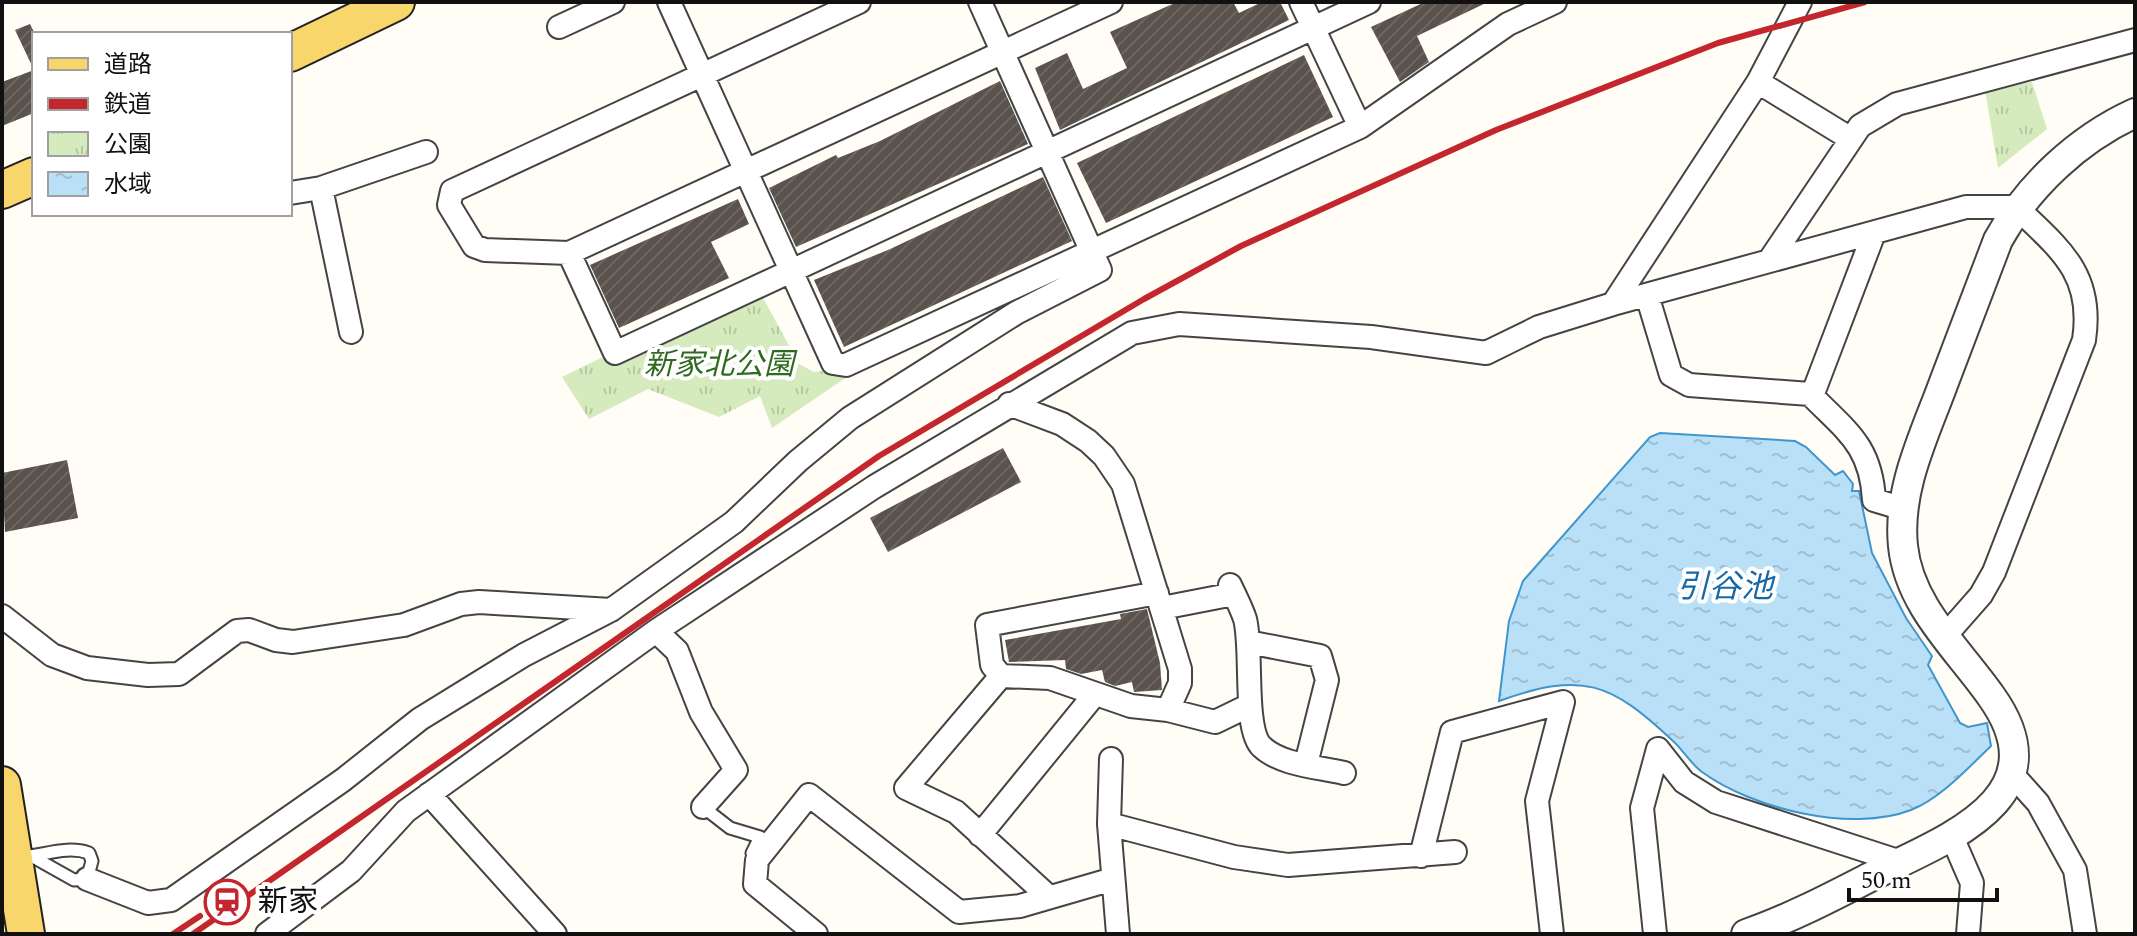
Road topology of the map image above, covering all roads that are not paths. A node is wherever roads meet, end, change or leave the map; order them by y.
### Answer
1 (396, 2) edge
2 (613, 2) edge
3 (669, 2) edge
4 (859, 2) edge
5 (980, 2) edge
6 (1111, 2) edge
7 (1301, 2) edge
8 (1369, 2) edge
9 (1555, 2) edge
10 (1800, 2) edge
11 (559, 27) dead end
12 (1313, 28) junction
13 (2135, 40) edge
14 (292, 52) edge
15 (1003, 53) junction
16 (702, 75) junction
17 (1758, 82) junction
18 (2135, 113) edge
19 (1360, 127) junction
20 (1851, 139) junction
21 (1048, 150) junction
22 (426, 152) dead end
23 (746, 172) junction
24 (32, 177) edge
25 (321, 188) junction
26 (2, 190) edge
27 (292, 193) edge
28 (2016, 207) junction
29 (1874, 233) junction
30 (1093, 250) junction
31 (569, 253) junction
32 (1769, 261) junction
33 (791, 270) junction
34 (1647, 295) junction
35 (1613, 304) junction
36 (351, 332) dead end
37 (1812, 396) junction
38 (1009, 404) junction
39 (1904, 509) junction
40 (1159, 600) junction
41 (611, 610) junction
42 (2, 616) edge
43 (656, 631) junction
44 (1945, 636) junction
45 (1248, 642) junction
46 (1001, 676) junction
47 (1095, 694) junction
48 (1250, 705) junction
49 (1168, 710) junction
50 (1111, 759) dead end
51 (1306, 764) junction
52 (1344, 773) dead end
53 (2012, 774) junction
54 (2, 785) edge
55 (429, 794) junction
56 (703, 807) joint
57 (1109, 824) junction
58 (980, 835) junction
59 (1952, 837) junction
60 (1455, 852) dead end
61 (1421, 856) junction
62 (24, 857) junction
63 (1901, 862) junction
64 (756, 874) junction
65 (87, 879) junction
66 (1113, 879) junction
67 (1049, 897) junction
68 (17, 916) edge
69 (267, 934) edge
70 (555, 934) edge
71 (816, 934) edge
72 (1118, 934) edge
73 (1552, 934) edge
74 (1655, 934) edge
75 (1746, 934) edge
76 (1968, 934) edge
77 (2085, 934) edge

1 - 14 main road
2 - 11 street
3 - 16 street
4 - 16 street
5 - 15 street
6 - 15 street
7 - 12 street
8 - 12 street
9 - 19 street
10 - 17 street
12 - 19 street
12 - 21 street
13 - 20 street
15 - 21 street
15 - 23 street
16 - 23 street
16 - 31 street
17 - 20 street
17 - 35 street
18 - 28 street
19 - 30 street
20 - 32 street
21 - 30 street
21 - 33 street
22 - 25 street
23 - 31 street
23 - 33 street
24 - 26 main road
25 - 27 street
25 - 36 street
28 - 29 street
28 - 39 street
28 - 44 street
29 - 32 street
29 - 37 street
30 - 33 street
30 - 41 street
31 - 33 street
32 - 34 street
34 - 35 street
34 - 37 street
35 - 38 street
37 - 39 street
38 - 40 street
38 - 43 street
39 - 44 street
40 - 45 street
40 - 46 street
40 - 49 street
41 - 42 street
41 - 65 street
43 - 55 street
43 - 56 street
44 - 53 street
45 - 48 street
45 - 51 street
46 - 47 street
46 - 58 street
47 - 49 street
47 - 58 street
48 - 49 street
48 - 51 street
50 - 57 street
51 - 52 street
53 - 59 street
53 - 77 street
54 - 62 main road
55 - 69 street
55 - 70 street
56 - 64 lane
57 - 61 street
57 - 66 street
58 - 67 street
59 - 63 street
59 - 76 street
60 - 61 street
61 - 73 street
62 - 65 lane
62 - 65 lane
62 - 68 main road
63 - 74 street
63 - 75 street
64 - 67 street
64 - 71 street
66 - 67 street
66 - 72 street

